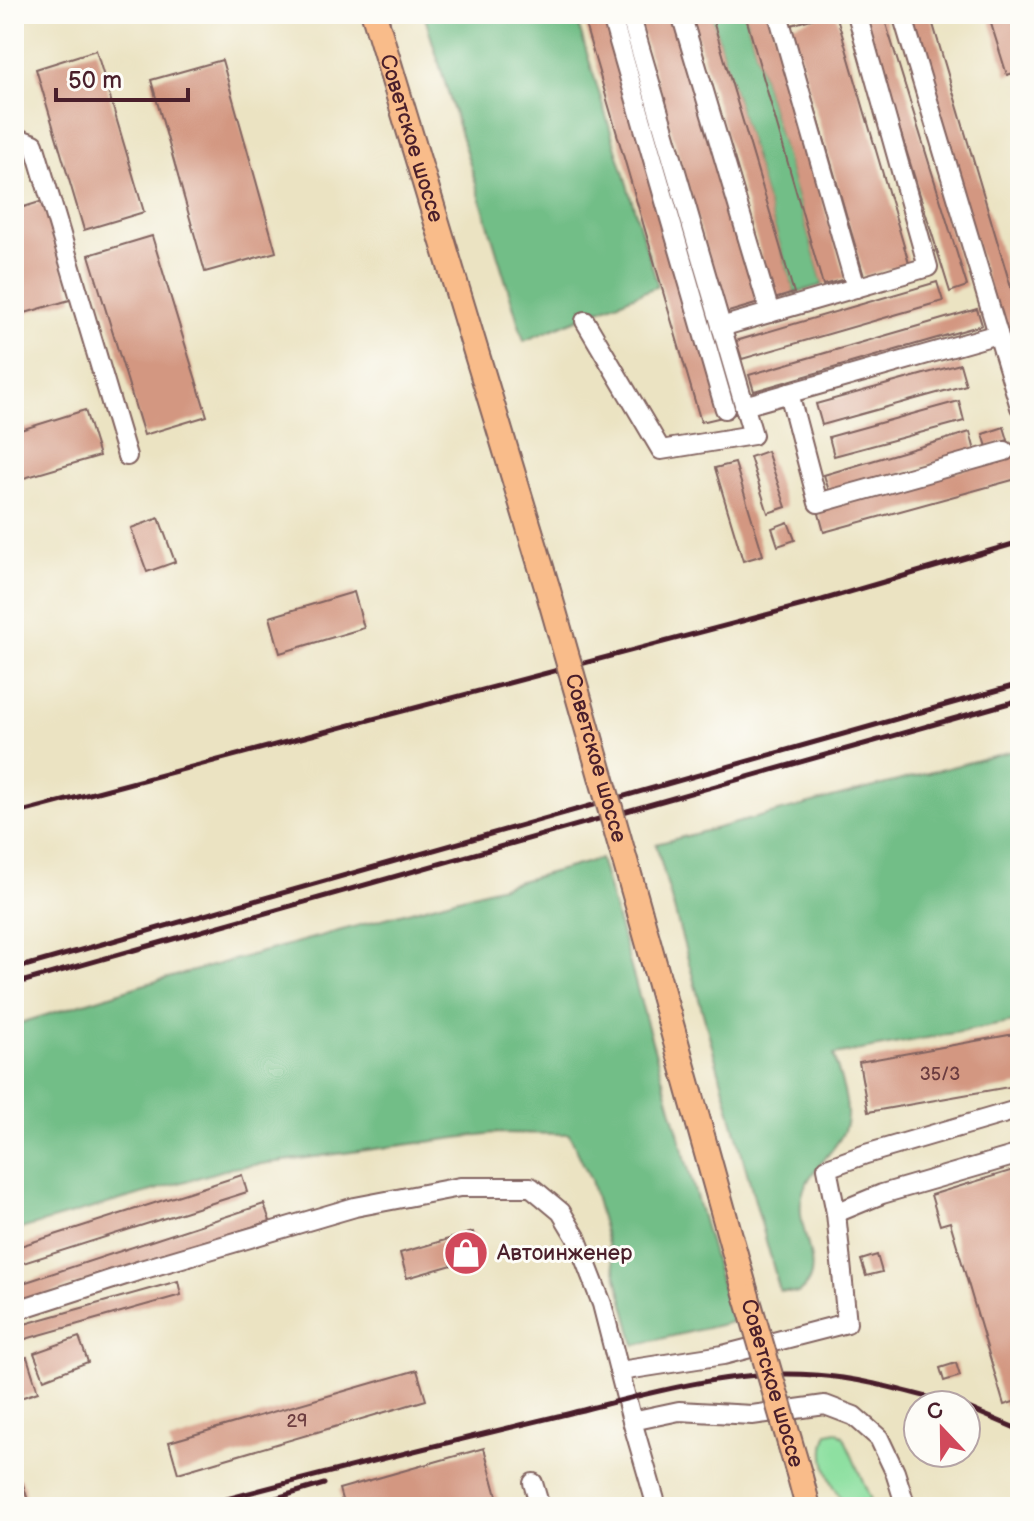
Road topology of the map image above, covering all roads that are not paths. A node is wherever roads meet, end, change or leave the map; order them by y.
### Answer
1 (374, 14) edge
2 (611, 14) edge
3 (630, 14) edge
4 (681, 14) edge
5 (857, 14) edge
6 (902, 14) edge
7 (785, 16) edge
8 (14, 137) edge
9 (856, 288) junction
10 (770, 313) junction
11 (585, 321) dead end
12 (721, 327) junction
13 (998, 334) junction
14 (789, 393) junction
15 (744, 406) junction
16 (1020, 407) edge
17 (725, 409) dead end
18 (1005, 451) dead end
19 (127, 456) dead end
20 (1020, 1109) edge
21 (1020, 1154) edge
22 (836, 1213) junction
23 (14, 1311) edge
24 (620, 1371) junction
25 (632, 1421) junction
26 (533, 1483) dead end
27 (540, 1507) edge
28 (657, 1507) edge
29 (808, 1507) edge
30 (906, 1507) edge

1 - 29 main road, Советское шоссе, bridge
2 - 17 lane
3 - 12 lane
4 - 10 lane
5 - 9 lane
6 - 13 lane
7 - 9 lane
8 - 19 lane
9 - 10 lane
10 - 12 lane
11 - 15 lane
12 - 15 lane
13 - 14 lane
13 - 16 lane
14 - 15 lane
14 - 18 lane
20 - 22 lane
21 - 22 lane
22 - 24 lane
23 - 24 lane
24 - 25 lane
25 - 28 lane
25 - 30 lane
26 - 27 lane

